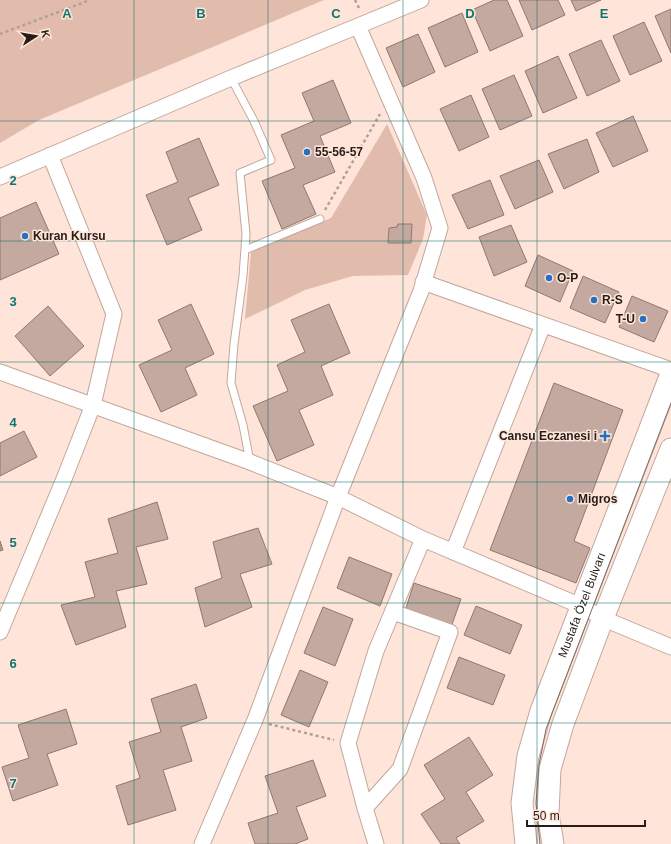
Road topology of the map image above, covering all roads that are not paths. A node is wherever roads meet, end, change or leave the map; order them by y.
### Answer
1 (421, 0) edge
2 (358, 26) junction
3 (231, 78) junction
4 (50, 155) junction
5 (0, 177) edge
6 (320, 219) road end
7 (245, 250) junction
8 (423, 282) junction
9 (543, 325) junction
10 (671, 370) edge
11 (0, 372) edge
12 (671, 374) edge
13 (93, 405) junction
14 (671, 449) edge
15 (250, 462) junction
16 (338, 497) junction
17 (423, 540) junction
18 (453, 552) junction
19 (581, 606) junction
20 (393, 612) junction
21 (603, 618) junction
22 (0, 632) edge
23 (671, 647) edge
24 (366, 808) junction
25 (202, 844) edge
26 (375, 844) edge
27 (526, 844) edge
28 (553, 844) edge

1 - 2 street
2 - 3 street
2 - 8 street
3 - 4 street
3 - 7 lane
4 - 5 street
4 - 13 street
6 - 7 lane
7 - 15 lane
8 - 9 street
8 - 16 street
9 - 10 street
9 - 18 street
11 - 13 street
12 - 19 main road, Mustafa Özel Bulvarı
13 - 15 street
13 - 22 street
14 - 21 main road
15 - 16 street
16 - 17 street
16 - 25 street
17 - 18 street
17 - 20 street
18 - 19 street
19 - 21 street
19 - 27 main road, Mustafa Özel Bulvarı
20 - 24 street
20 - 24 street
21 - 23 street
21 - 28 main road
24 - 26 street

